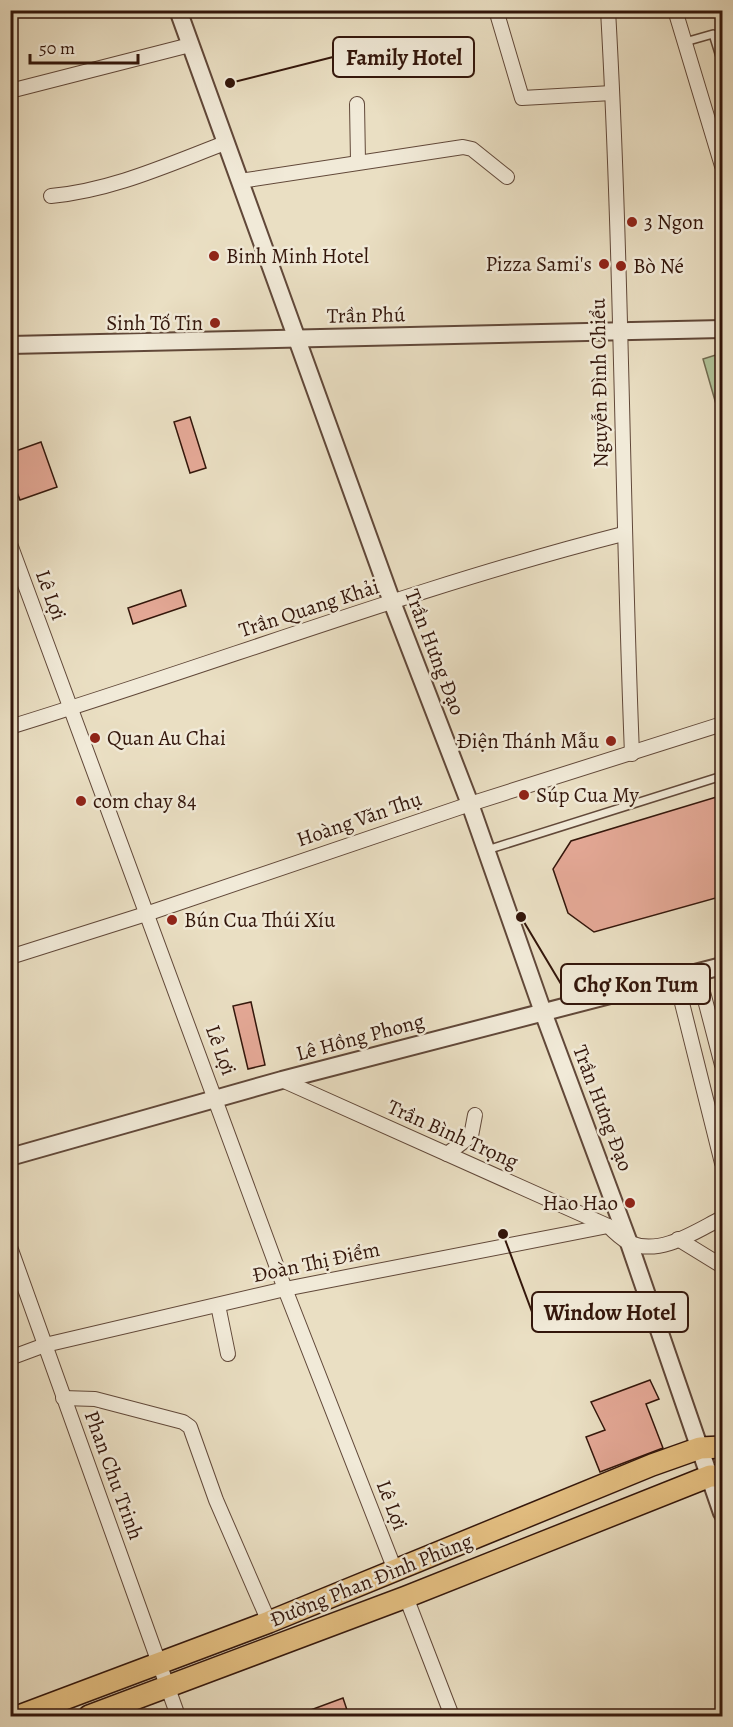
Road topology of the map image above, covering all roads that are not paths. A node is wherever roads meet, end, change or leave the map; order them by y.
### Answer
1 (178, 10) edge
2 (496, 10) edge
3 (608, 10) edge
4 (675, 10) edge
5 (685, 42) junction
6 (190, 45) junction
7 (723, 63) edge
8 (10, 91) edge
9 (612, 93) junction
10 (357, 104) dead end
11 (225, 143) junction
12 (358, 161) junction
13 (723, 166) edge
14 (507, 177) dead end
15 (240, 181) junction
16 (51, 195) dead end
17 (723, 329) edge
18 (620, 332) junction
19 (296, 339) junction
20 (10, 345) edge
21 (623, 534) junction
22 (10, 544) edge
23 (392, 602) junction
24 (71, 709) junction
25 (723, 724) edge
26 (10, 727) edge
27 (632, 754) junction
28 (723, 776) edge
29 (470, 804) junction
30 (486, 850) junction
31 (148, 913) junction
32 (10, 957) edge
33 (723, 966) edge
34 (698, 973) junction
35 (676, 979) junction
36 (543, 1012) junction
37 (723, 1065) edge
38 (282, 1080) junction
39 (216, 1099) junction
40 (475, 1115) dead end
41 (447, 1154) junction
42 (10, 1157) edge
43 (723, 1163) edge
44 (723, 1218) edge
45 (608, 1227) junction
46 (678, 1239) junction
47 (629, 1243) junction
48 (10, 1247) edge
49 (723, 1266) edge
50 (285, 1289) junction
51 (218, 1305) junction
52 (45, 1345) junction
53 (228, 1354) dead end
54 (10, 1358) edge
55 (63, 1398) junction
56 (723, 1447) edge
57 (700, 1448) junction
58 (716, 1476) edge
59 (723, 1513) edge
60 (395, 1570) junction
61 (406, 1597) junction
62 (269, 1622) junction
63 (159, 1663) junction
64 (167, 1686) junction
65 (19, 1716) edge
66 (88, 1716) edge
67 (178, 1716) edge
68 (452, 1716) edge

1 - 6 street, Trần Hưng Đạo
2 - 9 street
3 - 9 street, Nguyễn Đình Chiểu
4 - 5 street
5 - 7 lane
5 - 13 street
6 - 8 street
6 - 11 street, Trần Hưng Đạo
9 - 18 street, Nguyễn Đình Chiểu
10 - 12 street
11 - 15 street, Trần Hưng Đạo
11 - 16 street
12 - 14 street
12 - 15 street
15 - 19 street, Trần Hưng Đạo
17 - 18 street, Trần Phú
18 - 19 street, Trần Phú
18 - 21 street, Nguyễn Đình Chiểu
19 - 20 street, Trần Phú
19 - 23 street, Trần Hưng Đạo
21 - 23 street, Trần Quang Khải
21 - 27 street, Nguyễn Đình Chiểu
22 - 24 street, Lê Lợi
23 - 24 street, Trần Quang Khải
23 - 29 street, Trần Hưng Đạo
24 - 26 street, Trần Quang Khải
24 - 31 street, Lê Lợi
25 - 27 street, Hoàng Văn Thụ
27 - 29 street, Hoàng Văn Thụ
28 - 30 lane
29 - 30 street, Trần Hưng Đạo
29 - 31 street, Hoàng Văn Thụ
30 - 36 street, Trần Hưng Đạo
31 - 32 street, Hoàng Văn Thụ
31 - 39 street, Lê Lợi
33 - 34 street, Lê Hồng Phong
34 - 35 street, Lê Hồng Phong
34 - 37 street
35 - 36 street, Lê Hồng Phong
35 - 43 street
36 - 38 street, Lê Hồng Phong
36 - 47 street, Trần Hưng Đạo
38 - 39 street, Lê Hồng Phong
38 - 41 street, Trần Bình Trọng
39 - 42 street, Lê Hồng Phong
39 - 50 street, Lê Lợi
40 - 41 street
41 - 45 street, Trần Bình Trọng
44 - 46 street
45 - 47 street
45 - 50 street, Đoàn Thị Điểm
46 - 47 street
46 - 49 street
47 - 57 street, Trần Hưng Đạo
48 - 52 street, Phan Chu Trinh
50 - 51 street, Đoàn Thị Điểm
50 - 60 street, Lê Lợi
51 - 52 street, Đoàn Thị Điểm
51 - 53 street
52 - 54 street, Đoàn Thị Điểm
52 - 55 street, Phan Chu Trinh
55 - 62 street
55 - 63 street, Phan Chu Trinh
56 - 57 main road, Đường Phan Đình Phùng
57 - 58 street, Trần Hưng Đạo
57 - 60 main road, Đường Phan Đình Phùng
58 - 59 street, Trần Hưng Đạo
58 - 61 main road, Đường Phan Đình Phùng
60 - 62 main road, Đường Phan Đình Phùng
61 - 64 main road, Đường Phan Đình Phùng
61 - 68 street
62 - 63 main road, Đường Phan Đình Phùng
63 - 64 street, Phan Chu Trinh
63 - 65 main road, Đường Phan Đình Phùng
64 - 66 main road, Đường Phan Đình Phùng
64 - 67 street, Phan Chu Trinh

